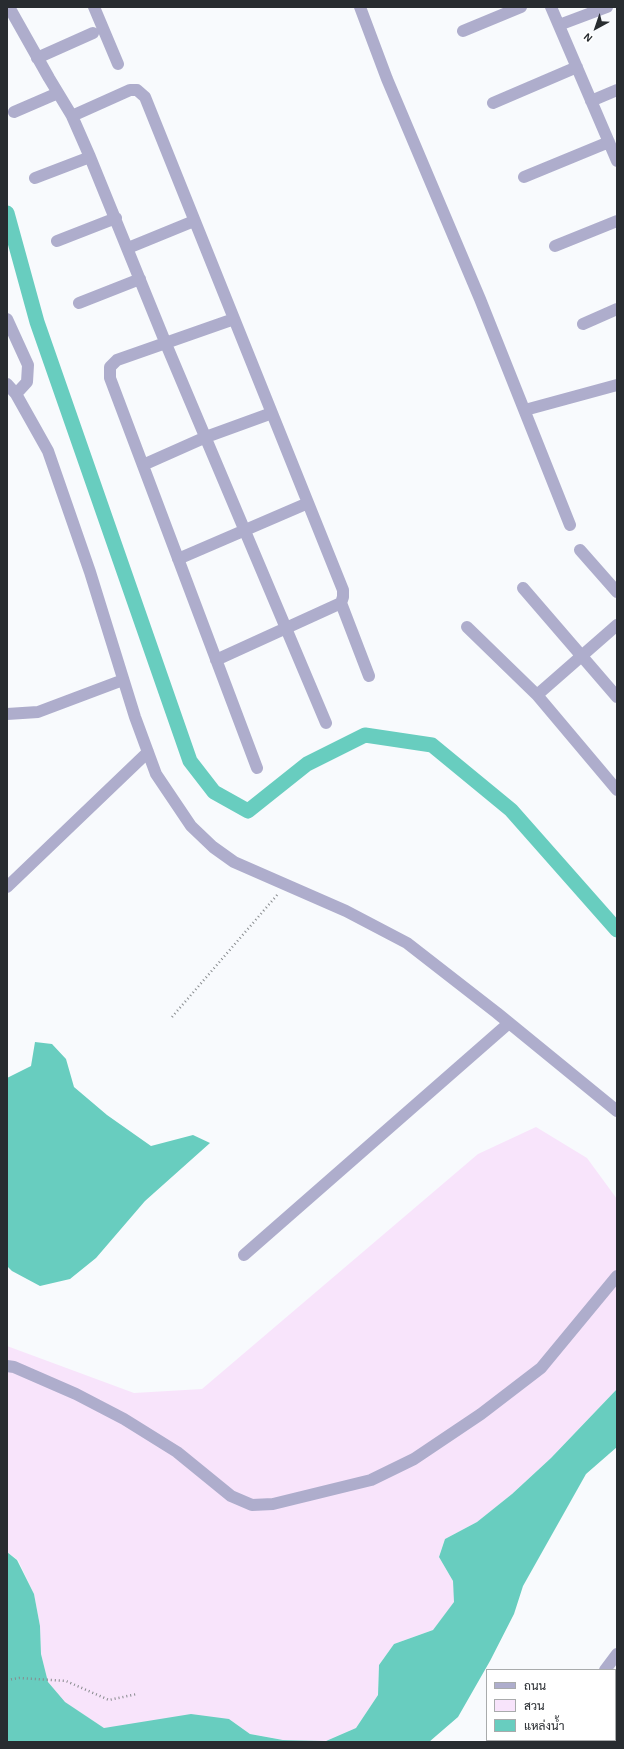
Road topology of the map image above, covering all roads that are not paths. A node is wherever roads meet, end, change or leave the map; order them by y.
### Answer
1 (9, 7) edge
2 (94, 7) edge
3 (360, 7) edge
4 (521, 7) edge
5 (551, 7) edge
6 (607, 7) edge
7 (559, 25) junction
8 (463, 30) dead end
9 (93, 33) dead end
10 (37, 58) junction
11 (118, 64) dead end
12 (577, 67) junction
13 (617, 90) edge
14 (58, 93) junction
15 (592, 101) junction
16 (493, 103) dead end
17 (14, 112) dead end
18 (72, 116) junction
19 (609, 142) junction
20 (90, 157) junction
21 (617, 161) edge
22 (524, 177) dead end
23 (35, 178) dead end
24 (116, 218) junction
25 (194, 221) junction
26 (617, 221) edge
27 (57, 241) dead end
28 (555, 246) dead end
29 (128, 248) junction
30 (140, 278) junction
31 (79, 303) dead end
32 (617, 309) edge
33 (234, 319) junction
34 (7, 320) edge
35 (583, 324) dead end
36 (166, 344) junction
37 (7, 384) edge
38 (617, 385) edge
39 (16, 394) junction
40 (525, 410) junction
41 (272, 413) junction
42 (206, 438) junction
43 (143, 465) junction
44 (308, 503) junction
45 (570, 524) dead end
46 (245, 531) junction
47 (580, 550) dead end
48 (178, 559) junction
49 (523, 588) dead end
50 (617, 592) edge
51 (341, 603) junction
52 (617, 625) edge
53 (467, 627) dead end
54 (287, 628) junction
55 (581, 656) junction
56 (216, 660) junction
57 (369, 676) dead end
58 (123, 680) junction
59 (537, 695) junction
60 (617, 697) edge
61 (7, 714) edge
62 (326, 723) dead end
63 (148, 752) junction
64 (257, 768) dead end
65 (617, 790) edge
66 (7, 886) edge
67 (509, 1023) junction
68 (617, 1111) edge
69 (244, 1254) dead end
70 (617, 1276) edge
71 (7, 1366) edge
72 (617, 1654) edge
73 (606, 1669) edge

1 - 10 street
2 - 11 street
3 - 40 street
4 - 8 street
5 - 7 street
6 - 7 street
7 - 12 street
9 - 10 street
10 - 14 street
12 - 15 street
12 - 16 street
13 - 15 street
14 - 17 street
14 - 18 street
15 - 19 street
18 - 20 street
18 - 25 street
19 - 21 street
19 - 22 street
20 - 23 street
20 - 24 street
24 - 27 street
24 - 29 street
25 - 29 street
25 - 33 street
26 - 28 street
29 - 30 street
30 - 31 street
30 - 36 street
32 - 35 street
33 - 36 street
33 - 41 street
34 - 39 street
36 - 42 street
36 - 43 street
37 - 39 street
38 - 40 street
39 - 58 street
40 - 45 street
41 - 42 street
41 - 44 street
42 - 43 street
42 - 46 street
43 - 48 street
44 - 46 street
44 - 51 street
46 - 48 street
46 - 54 street
47 - 50 street
48 - 56 street
49 - 55 street
51 - 54 street
51 - 57 street
52 - 55 street
53 - 59 street
54 - 56 street
54 - 62 street
55 - 59 street
55 - 60 street
56 - 64 street
58 - 61 street
58 - 63 street
59 - 65 street
63 - 66 street
63 - 67 street
67 - 68 street
67 - 69 street
70 - 71 street
72 - 73 street

